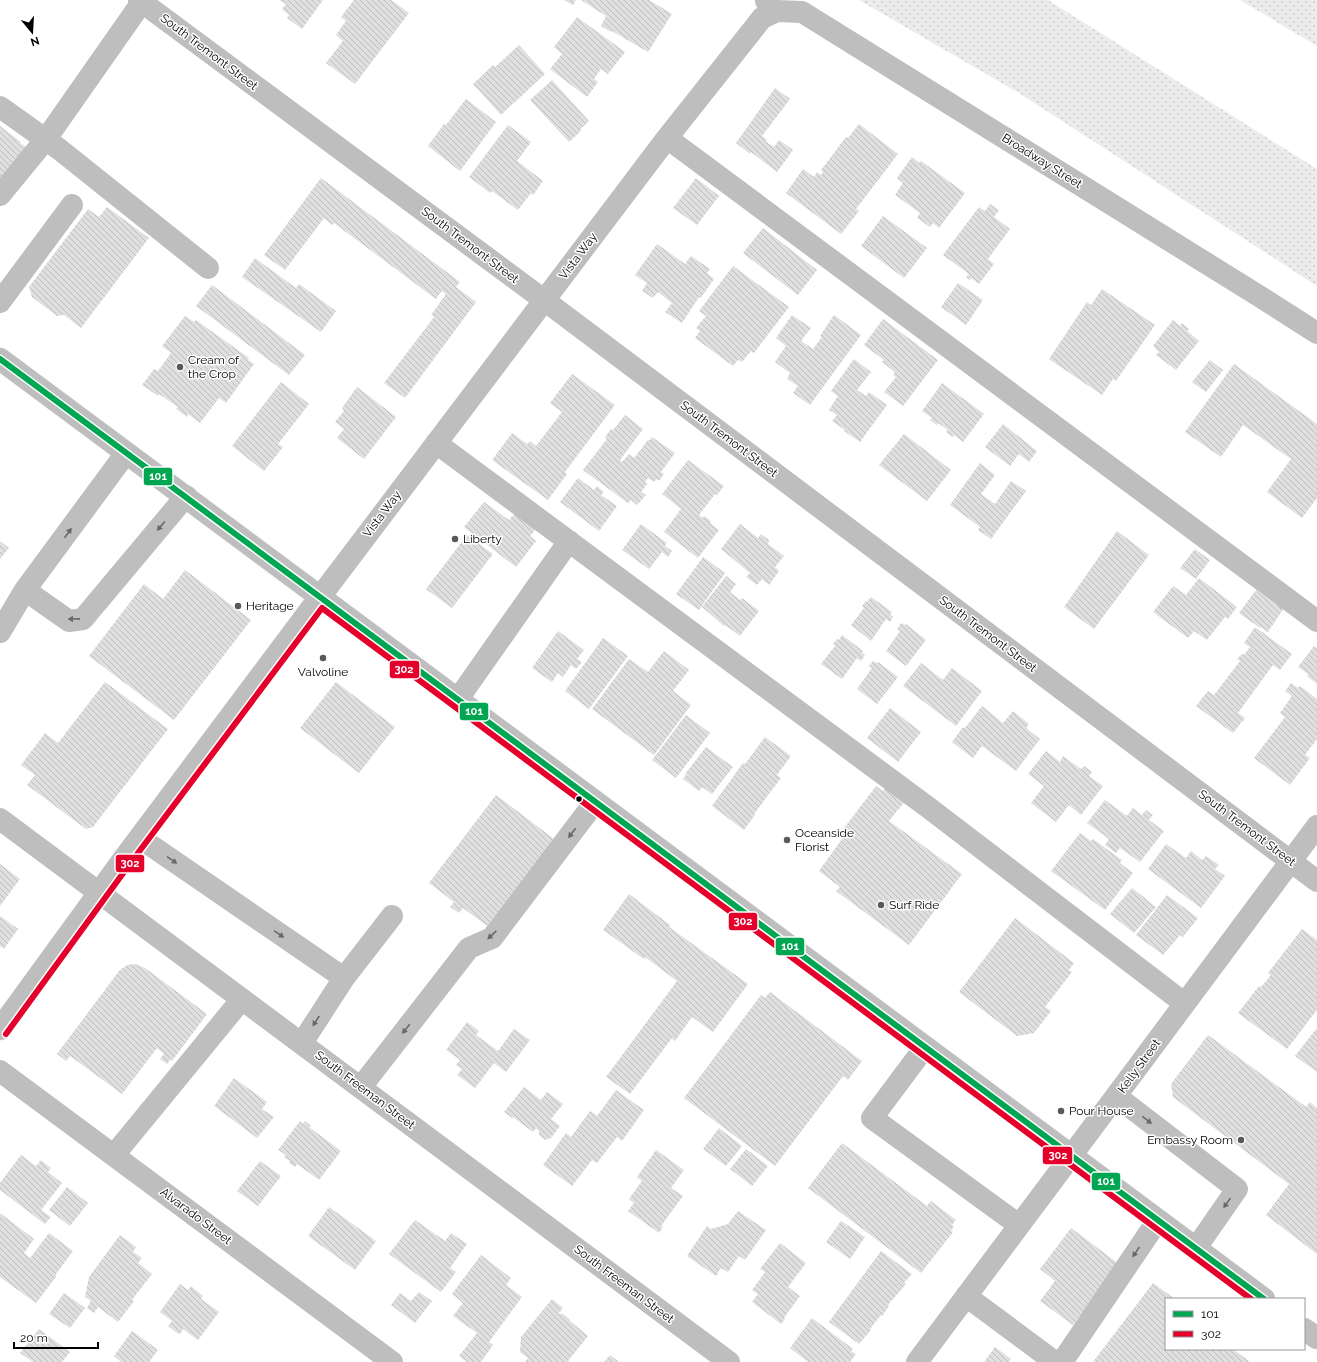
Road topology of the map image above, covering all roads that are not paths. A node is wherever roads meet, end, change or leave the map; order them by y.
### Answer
1 (141, 1) edge
2 (770, 5) edge
3 (0, 107) edge
4 (667, 138) junction
5 (46, 139) junction
6 (0, 195) edge
7 (72, 205) dead end
8 (208, 268) dead end
9 (544, 300) junction
10 (0, 302) edge
11 (1317, 333) edge
12 (0, 359) edge
13 (436, 443) junction
14 (126, 453) junction
15 (191, 501) junction
16 (569, 541) junction
17 (25, 590) junction
18 (320, 597) junction
19 (1317, 621) edge
20 (0, 632) edge
21 (458, 699) junction
22 (595, 802) junction
23 (0, 819) edge
24 (1317, 826) edge
25 (140, 838) junction
26 (1291, 861) junction
27 (1317, 881) edge
28 (100, 893) junction
29 (392, 916) dead end
30 (344, 978) junction
31 (242, 999) junction
32 (1184, 1003) junction
33 (0, 1029) edge
34 (302, 1044) junction
35 (925, 1047) junction
36 (0, 1071) edge
37 (361, 1087) junction
38 (1116, 1096) junction
39 (114, 1155) junction
40 (1071, 1156) junction
41 (1158, 1220) junction
42 (1019, 1224) junction
43 (1196, 1248) junction
44 (966, 1296) junction
45 (1263, 1298) edge
46 (1305, 1330) edge
47 (1317, 1338) edge
48 (392, 1362) edge
49 (729, 1362) edge
50 (916, 1362) edge
51 (1055, 1362) edge
52 (1062, 1362) edge

1 - 5 street
1 - 9 street, South Tremont Street
2 - 4 street, Vista Way
2 - 11 street, Broadway Street
3 - 5 street
4 - 9 street, Vista Way
4 - 19 street
5 - 6 street
5 - 8 street
7 - 10 street
9 - 13 street, Vista Way
9 - 26 street, South Tremont Street
12 - 14 street
13 - 16 street
13 - 18 street, Vista Way
14 - 15 street
17 -> 14 street
15 -> 17 street
15 - 18 street
16 - 21 street
16 - 32 street
17 - 20 street
18 - 21 street
18 - 25 street, Vista Way
21 - 22 street
22 - 35 street
22 -> 37 street
23 - 28 street, South Freeman Street
24 - 26 street, Kelly Street
25 - 28 street, Vista Way
25 -> 30 street
26 - 27 street, South Tremont Street
26 - 32 street, Kelly Street
28 - 31 street, South Freeman Street
28 - 33 street, Vista Way
29 - 30 street
30 -> 34 street
31 - 34 street, South Freeman Street
31 - 39 street
32 - 38 street, Kelly Street
34 - 37 street, South Freeman Street
35 - 40 street
35 - 42 street
36 - 39 street, Alvarado Street
37 - 49 street, South Freeman Street
38 - 40 street, Kelly Street
38 -> 43 street
39 - 48 street, Alvarado Street
40 - 41 street
40 - 42 street, Kelly Street
41 - 43 street
41 -> 52 street
42 - 44 street, Kelly Street
43 - 45 street
44 - 50 street, Kelly Street
44 - 51 street
46 - 47 street

